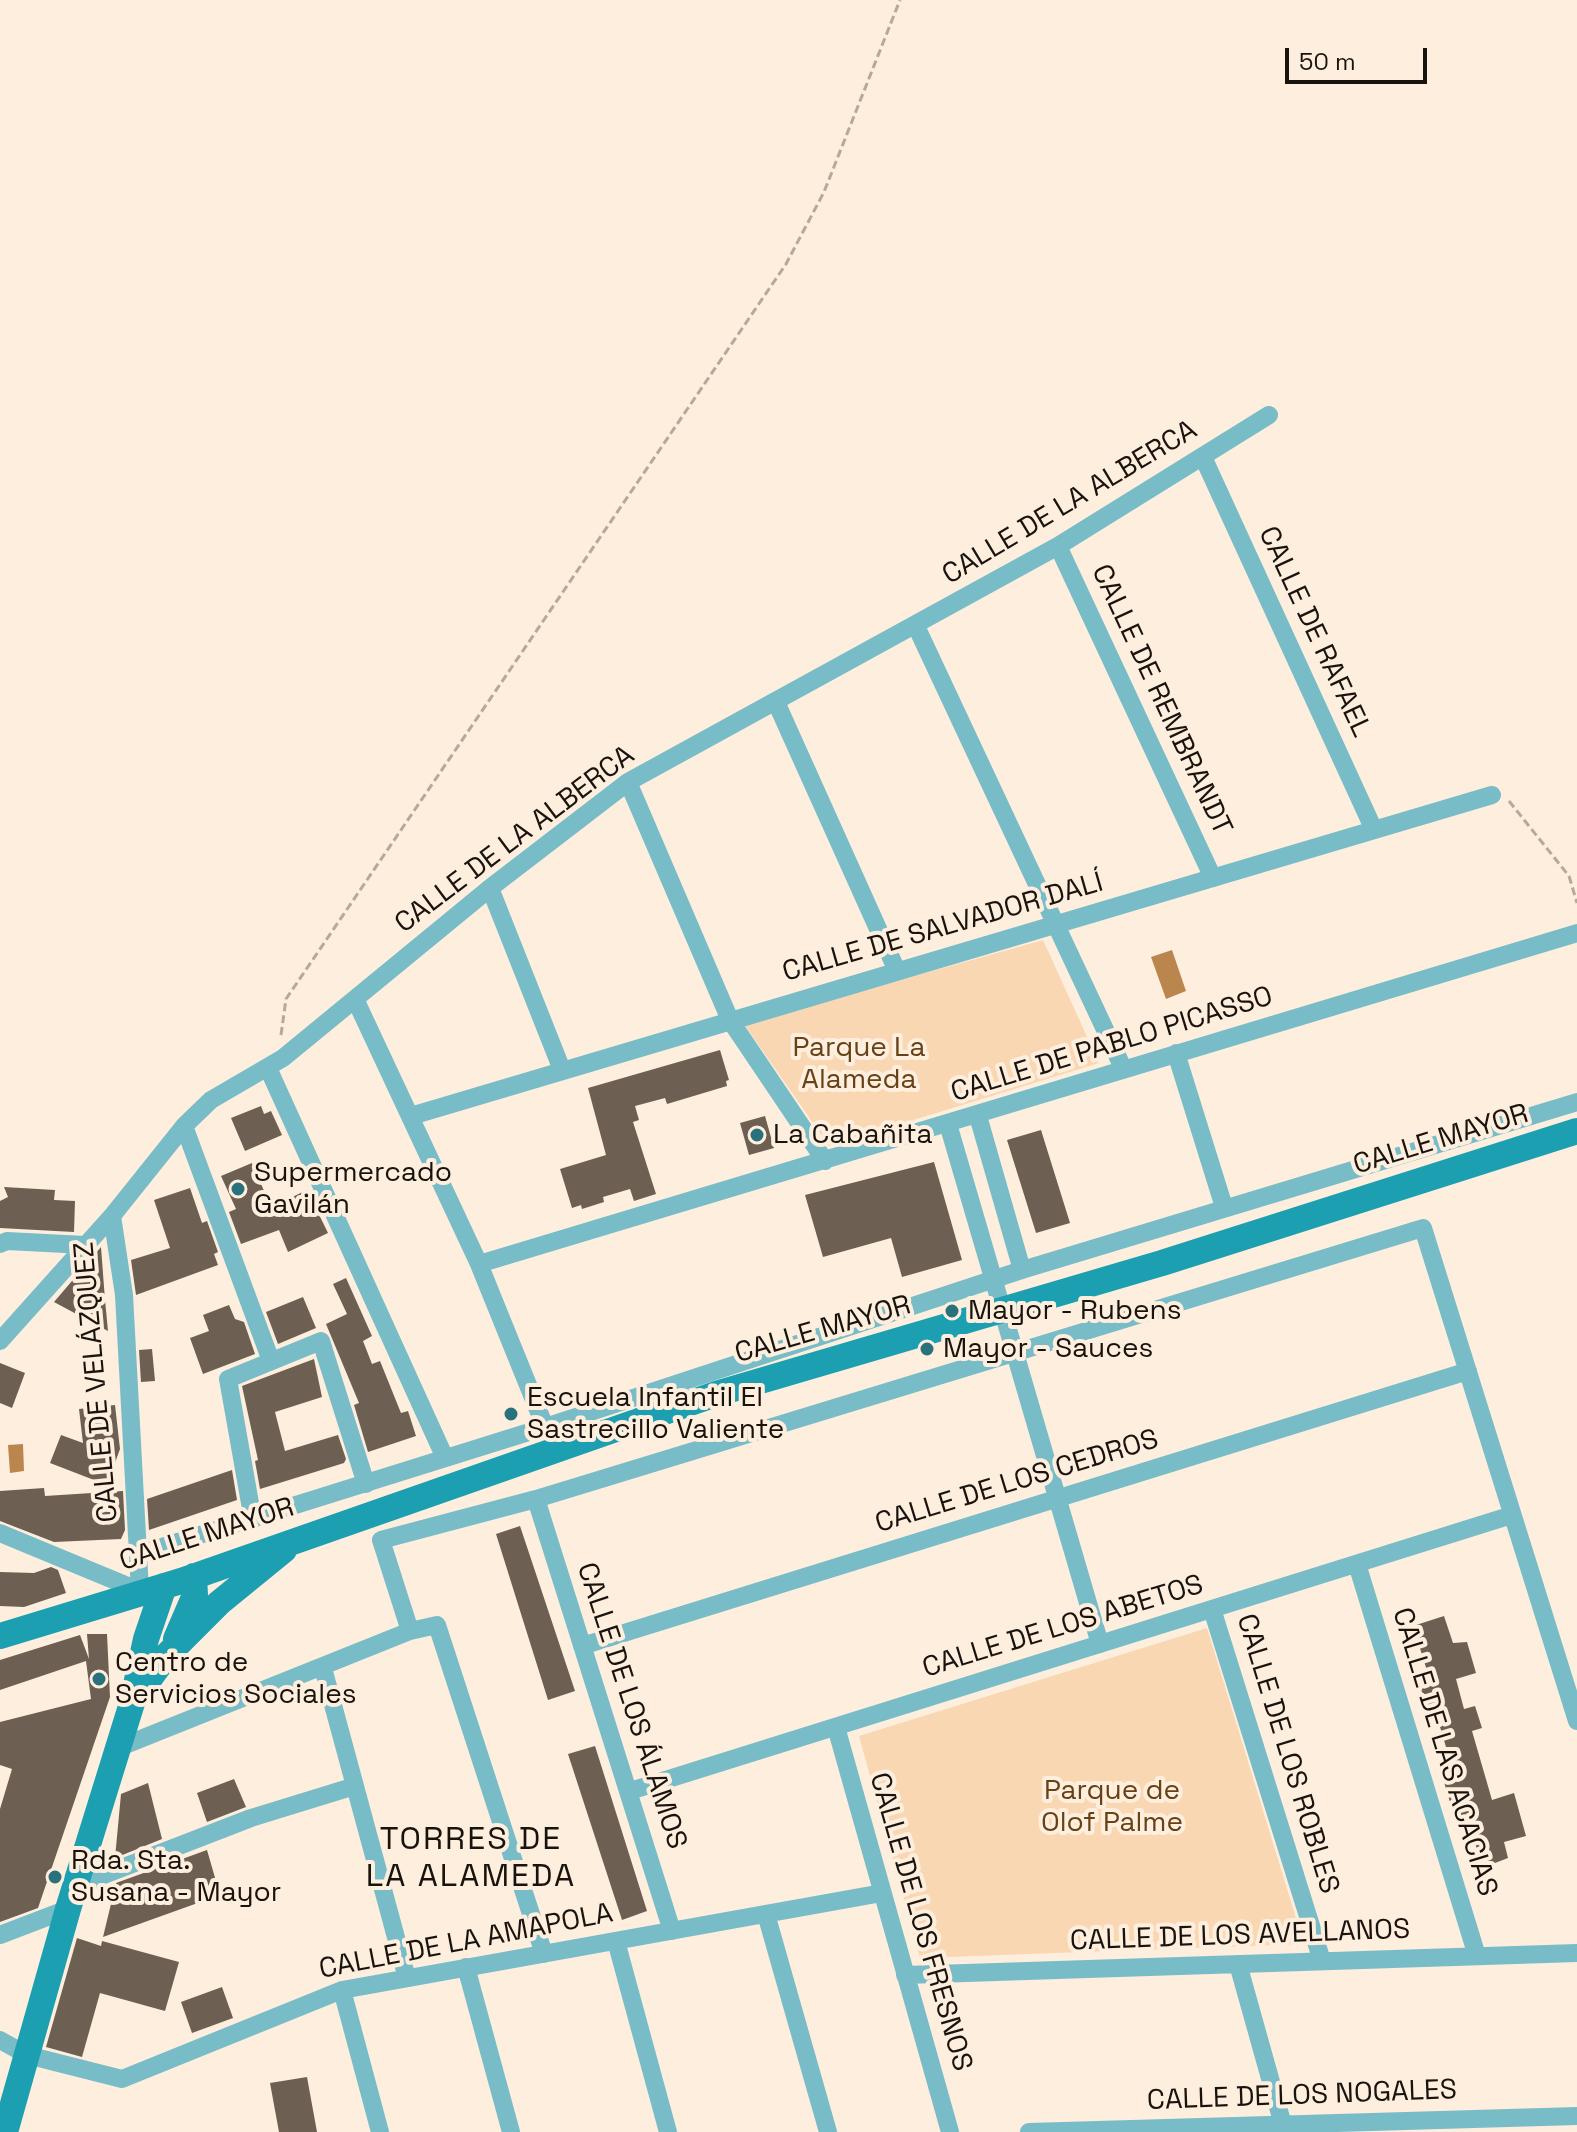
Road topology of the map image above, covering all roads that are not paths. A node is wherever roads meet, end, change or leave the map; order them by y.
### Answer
1 (1269, 415) dead end
2 (1203, 457) junction
3 (1058, 546) junction
4 (916, 626) junction
5 (776, 702) junction
6 (628, 782) junction
7 (1492, 795) road end
8 (1374, 830) junction
9 (1213, 878) junction
10 (490, 888) junction
11 (1056, 924) junction
12 (1577, 933) edge
13 (897, 971) junction
14 (356, 1001) junction
15 (730, 1020) junction
16 (1176, 1053) junction
17 (276, 1063) junction
18 (1123, 1068) junction
19 (562, 1070) junction
20 (1577, 1102) edge
21 (411, 1116) junction
22 (978, 1116) junction
23 (948, 1124) junction
24 (184, 1126) junction
25 (1577, 1131) edge
26 (825, 1161) junction
27 (1224, 1207) junction
28 (112, 1216) junction
29 (0, 1244) edge
30 (85, 1245) junction
31 (479, 1264) junction
32 (1022, 1270) junction
33 (993, 1280) junction
34 (1002, 1311) junction
35 (0, 1341) edge
36 (1015, 1355) junction
37 (271, 1361) junction
38 (1468, 1371) junction
39 (545, 1427) junction
40 (445, 1458) junction
41 (366, 1484) junction
42 (1057, 1498) junction
43 (536, 1499) junction
44 (1512, 1515) junction
45 (253, 1520) junction
46 (0, 1533) edge
47 (300, 1538) junction
48 (139, 1554) junction
49 (1357, 1564) junction
50 (194, 1576) junction
51 (140, 1592) junction
52 (1212, 1609) junction
53 (410, 1631) junction
54 (0, 1636) edge
55 (1100, 1644) junction
56 (582, 1646) junction
57 (166, 1656) junction
58 (323, 1668) junction
59 (138, 1673) junction
60 (132, 1703) junction
61 (1577, 1721) edge
62 (836, 1727) junction
63 (118, 1748) junction
64 (355, 1786) junction
65 (630, 1791) junction
66 (882, 1893) junction
67 (71, 1898) junction
68 (766, 1914) junction
69 (672, 1931) junction
70 (0, 1935) edge
71 (616, 1941) junction
72 (1577, 1953) edge
73 (544, 1954) junction
74 (1477, 1956) junction
75 (1322, 1961) junction
76 (1238, 1964) junction
77 (466, 1967) junction
78 (905, 1975) junction
79 (407, 1978) junction
80 (342, 1990) junction
81 (0, 2040) edge
82 (27, 2055) junction
83 (1577, 2116) edge
84 (1284, 2128) edge
85 (5, 2132) edge
86 (380, 2132) edge
87 (511, 2132) edge
88 (668, 2132) edge
89 (828, 2132) edge
90 (950, 2132) edge
91 (1029, 2132) edge

1 - 2 street, CALLE DE LA ALBERCA
2 - 3 street, CALLE DE LA ALBERCA
2 - 8 street, CALLE DE RAFAEL
3 - 4 street, CALLE DE LA ALBERCA
3 - 9 street, CALLE DE REMBRANDT
4 - 5 street, CALLE DE LA ALBERCA
4 - 11 street
5 - 6 street, CALLE DE LA ALBERCA
5 - 13 street
6 - 10 street, CALLE DE LA ALBERCA
6 - 15 street
7 - 8 street, CALLE DE SALVADOR DALÍ
8 - 9 street, CALLE DE SALVADOR DALÍ
9 - 11 street, CALLE DE SALVADOR DALÍ
10 - 14 street, CALLE DE LA ALBERCA
10 - 19 street
11 - 13 street, CALLE DE SALVADOR DALÍ
11 - 18 street
12 - 16 street, CALLE DE PABLO PICASSO
13 - 15 street, CALLE DE SALVADOR DALÍ
14 - 17 street, CALLE DE LA ALBERCA
14 - 21 street
15 - 19 street, CALLE DE SALVADOR DALÍ
15 - 26 street
16 - 18 street, CALLE DE PABLO PICASSO
16 - 27 street
17 - 24 street, CALLE DE LA ALBERCA
17 - 40 street
18 - 22 street, CALLE DE PABLO PICASSO
19 - 21 street, CALLE DE SALVADOR DALÍ
20 - 27 street, CALLE MAYOR
21 - 31 street
22 - 23 street, CALLE DE PABLO PICASSO
22 - 32 street
23 - 26 street, CALLE DE PABLO PICASSO
23 - 33 street
24 - 28 street, CALLE DE LA ALBERCA
24 - 37 street
25 - 34 street, CALLE MAYOR
26 - 31 street, CALLE DE PABLO PICASSO
27 - 32 street, CALLE MAYOR
28 - 30 street, CALLE DE LA ALBERCA
28 - 48 street, CALLE DE VELÁZQUEZ
29 - 30 street
30 - 35 street, CALLE DE LA ALBERCA
31 - 39 street
32 - 33 street, CALLE MAYOR
33 - 34 street
33 - 39 street, CALLE MAYOR
34 - 36 street
34 - 47 street, CALLE MAYOR
36 - 38 street
36 - 42 street
36 - 43 street
37 - 41 street
37 - 45 street
38 - 42 street, CALLE DE LOS CEDROS
38 - 44 street
39 - 40 street, CALLE MAYOR
40 - 41 street, CALLE MAYOR
41 - 45 street, CALLE MAYOR
42 - 55 street
42 - 56 street, CALLE DE LOS CEDROS
43 - 53 street
43 - 56 street, CALLE DE LOS ÁLAMOS
44 - 49 street, CALLE DE LOS ABETOS
44 - 61 street
45 - 48 street, CALLE MAYOR
46 - 51 street
47 - 50 street, CALLE MAYOR
47 - 57 street
48 - 51 street, CALLE DE VELÁZQUEZ
49 - 52 street, CALLE DE LOS ABETOS
49 - 74 street, CALLE DE LAS ACACIAS
50 - 51 street, CALLE MAYOR
50 - 57 street
51 - 54 street, CALLE MAYOR
51 - 59 street
51 - 59 street
52 - 55 street, CALLE DE LOS ABETOS
52 - 75 street, CALLE DE LOS ROBLES
53 - 58 street
53 - 73 street
55 - 62 street, CALLE DE LOS ABETOS
56 - 65 street, CALLE DE LOS ÁLAMOS
57 - 60 street
58 - 63 street
58 - 64 street
59 - 60 street
60 - 63 street
62 - 65 street, CALLE DE LOS ABETOS
62 - 66 street, CALLE DE LOS FRESNOS
63 - 67 street
64 - 67 street
64 - 79 street
65 - 69 street, CALLE DE LOS ÁLAMOS
66 - 68 street, CALLE DE LA AMAPOLA
66 - 78 street, CALLE DE LOS FRESNOS
67 - 70 street
67 - 82 street
68 - 69 street, CALLE DE LA AMAPOLA
68 - 89 street
69 - 71 street, CALLE DE LA AMAPOLA
71 - 73 street, CALLE DE LA AMAPOLA
71 - 88 street
72 - 74 street, CALLE DE LOS AVELLANOS
73 - 77 street, CALLE DE LA AMAPOLA
74 - 75 street, CALLE DE LOS AVELLANOS
75 - 76 street, CALLE DE LOS AVELLANOS
76 - 78 street, CALLE DE LOS AVELLANOS
76 - 84 street
77 - 79 street, CALLE DE LA AMAPOLA
77 - 87 street
78 - 90 street, CALLE DE LOS FRESNOS
79 - 80 street, CALLE DE LA AMAPOLA
80 - 82 street, CALLE DE LA AMAPOLA
80 - 86 street
81 - 82 street, CALLE DE LA AMAPOLA
82 - 85 street
83 - 84 street, CALLE DE LOS NOGALES
84 - 91 street, CALLE DE LOS NOGALES

